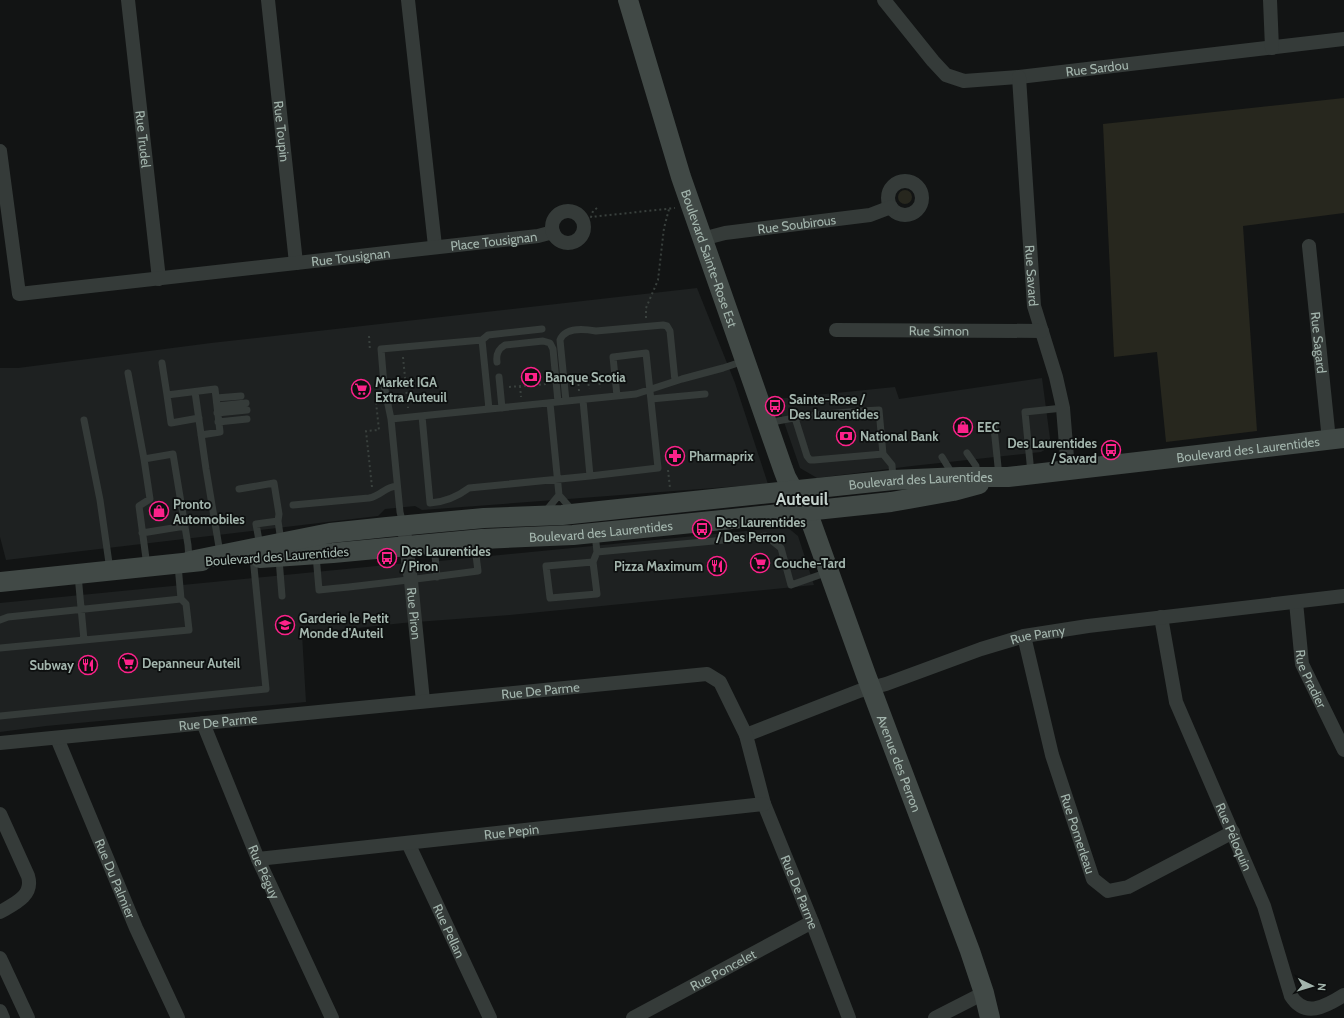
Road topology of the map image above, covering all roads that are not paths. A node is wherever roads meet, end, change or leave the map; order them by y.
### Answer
1 (128, 0) edge
2 (268, 0) edge
3 (408, 0) edge
4 (628, 0) edge
5 (884, 0) edge
6 (1270, 0) edge
7 (1344, 40) edge
8 (1272, 48) junction
9 (1019, 77) junction
10 (0, 151) edge
11 (891, 207) dead end
12 (5, 222) edge
13 (553, 232) dead end
14 (702, 239) junction
15 (435, 246) junction
16 (1310, 246) dead end
17 (296, 263) junction
18 (159, 279) junction
19 (542, 329) dead end
20 (836, 330) dead end
21 (1042, 331) junction
22 (482, 340) junction
23 (745, 361) junction
24 (497, 362) dead end
25 (162, 363) dead end
26 (128, 373) dead end
27 (499, 377) dead end
28 (675, 381) junction
29 (650, 390) junction
30 (195, 392) junction
31 (705, 394) dead end
32 (167, 395) junction
33 (241, 396) dead end
34 (617, 396) junction
35 (651, 399) junction
36 (583, 400) junction
37 (566, 401) junction
38 (554, 403) junction
39 (217, 406) junction
40 (246, 407) dead end
41 (502, 408) junction
42 (1064, 408) junction
43 (489, 409) junction
44 (422, 416) junction
45 (199, 418) junction
46 (248, 418) dead end
47 (795, 418) junction
48 (391, 419) junction
49 (84, 420) dead end
50 (218, 422) junction
51 (768, 424) junction
52 (994, 428) dead end
53 (201, 435) junction
54 (1336, 439) edge
55 (967, 453) dead end
56 (883, 454) junction
57 (942, 457) dead end
58 (144, 459) junction
59 (1068, 470) junction
60 (1031, 474) junction
61 (590, 476) junction
62 (1002, 478) junction
63 (558, 479) junction
64 (893, 480) junction
65 (977, 481) junction
66 (953, 484) junction
67 (397, 486) junction
68 (239, 489) dead end
69 (794, 491) junction
70 (559, 494) junction
71 (293, 505) dead end
72 (805, 511) junction
73 (575, 514) junction
74 (542, 516) junction
75 (278, 521) junction
76 (185, 526) junction
77 (403, 526) junction
78 (717, 531) junction
79 (142, 533) junction
80 (474, 539) junction
81 (596, 542) junction
82 (434, 543) junction
83 (315, 545) junction
84 (406, 546) junction
85 (269, 551) junction
86 (220, 555) junction
87 (183, 562) junction
88 (593, 562) junction
89 (148, 566) junction
90 (110, 570) junction
91 (829, 572) junction
92 (78, 573) junction
93 (437, 577) junction
94 (411, 581) junction
95 (0, 582) edge
96 (282, 596) dead end
97 (1344, 596) edge
98 (181, 599) junction
99 (1296, 602) junction
100 (81, 610) junction
101 (1161, 617) junction
102 (0, 620) edge
103 (1024, 636) junction
104 (84, 640) junction
105 (0, 647) edge
106 (871, 688) junction
107 (423, 701) junction
108 (0, 716) edge
109 (203, 724) junction
110 (746, 735) junction
111 (57, 738) junction
112 (0, 743) edge
113 (1344, 750) edge
114 (764, 804) junction
115 (0, 814) edge
116 (1233, 832) junction
117 (408, 843) junction
118 (258, 858) junction
119 (0, 912) edge
120 (812, 922) junction
121 (0, 958) edge
122 (984, 993) junction
123 (1344, 995) edge
124 (0, 1011) edge
125 (3, 1018) edge
126 (28, 1018) edge
127 (178, 1018) edge
128 (332, 1018) edge
129 (490, 1018) edge
130 (633, 1018) edge
131 (849, 1018) edge
132 (935, 1018) edge
133 (990, 1018) edge

1 - 18 street, Rue Trudel
2 - 17 street, Rue Toupin
3 - 15 street
4 - 14 main road, Boulevard Sainte-Rose Est
5 - 9 street, Rue Sardou
6 - 8 street
7 - 8 street, Rue Sardou
8 - 9 street, Rue Sardou
9 - 21 street, Rue Savard
10 - 12 street
11 - 14 street, Rue Soubirous
12 - 18 street, Rue Tousignan
13 - 15 street, Place Tousignan
14 - 23 main road, Boulevard Sainte-Rose Est
15 - 17 street, Rue Tousignan
16 - 54 street, Rue Sagard
17 - 18 street, Rue Tousignan
19 - 22 lane
20 - 21 street, Rue Simon
21 - 42 street, Rue Savard
22 - 43 lane
22 - 48 lane
23 - 28 lane
23 - 51 main road, Boulevard Sainte-Rose Est
24 - 38 lane
25 - 32 lane
26 - 58 lane
27 - 41 lane
28 - 29 lane
28 - 37 lane
29 - 34 lane
29 - 34 lane
29 - 35 lane
30 - 32 lane
30 - 39 lane
30 - 45 lane
31 - 35 lane
32 - 45 lane
33 - 39 lane
34 - 36 lane
35 - 61 lane
36 - 37 lane
36 - 61 lane
37 - 38 lane
38 - 41 lane
38 - 63 lane
39 - 40 lane
39 - 50 lane
41 - 43 lane
42 - 59 street, Rue Savard
42 - 60 lane
43 - 44 lane
44 - 48 lane
44 - 63 lane
45 - 53 lane
46 - 50 lane
47 - 51 lane
47 - 56 lane
47 - 56 lane
48 - 67 lane
49 - 90 lane
50 - 53 lane
51 - 69 main road, Boulevard Sainte-Rose Est
52 - 62 lane
53 - 86 lane
54 - 59 main road, Boulevard des Laurentides
55 - 65 lane
56 - 64 lane
57 - 66 lane
58 - 76 lane
58 - 79 lane
59 - 60 main road, Boulevard des Laurentides
60 - 62 main road, Boulevard des Laurentides
61 - 63 lane
62 - 65 main road, Boulevard des Laurentides
63 - 70 lane
64 - 66 main road, Boulevard des Laurentides
64 - 69 main road, Boulevard des Laurentides
65 - 66 main road, Boulevard des Laurentides
66 - 72 main road, Boulevard des Laurentides
67 - 71 lane
67 - 77 lane
68 - 75 lane
69 - 72 main road, Boulevard Sainte-Rose Est
69 - 73 main road, Boulevard des Laurentides
70 - 73 lane
70 - 74 lane
72 - 78 main road, Boulevard des Laurentides
72 - 91 main road, Avenue des Perron
73 - 74 main road, Boulevard des Laurentides
74 - 77 main road, Boulevard des Laurentides
75 - 85 lane
75 - 85 lane
76 - 79 lane
76 - 87 lane
77 - 83 main road, Boulevard des Laurentides
77 - 84 street, Rue Piron
78 - 81 main road, Boulevard des Laurentides
78 - 91 lane
79 - 89 lane
80 - 81 main road, Boulevard des Laurentides
80 - 82 main road, Boulevard des Laurentides
80 - 93 lane
81 - 88 lane
82 - 84 main road, Boulevard des Laurentides
82 - 93 lane
83 - 84 main road, Boulevard des Laurentides
83 - 85 main road, Boulevard des Laurentides
83 - 94 lane
84 - 94 street, Rue Piron
85 - 86 main road, Boulevard des Laurentides
85 - 87 main road, Boulevard des Laurentides
85 - 96 lane
85 - 108 lane
86 - 87 main road, Boulevard des Laurentides
87 - 89 main road, Boulevard des Laurentides
87 - 98 lane
88 - 88 lane
89 - 90 main road, Boulevard des Laurentides
90 - 92 main road, Boulevard des Laurentides
91 - 106 main road, Avenue des Perron
92 - 95 main road, Boulevard des Laurentides
92 - 100 lane
93 - 94 lane
94 - 107 street, Rue Piron
97 - 99 street, Rue Parny
98 - 100 lane
98 - 104 lane
99 - 101 street, Rue Parny
99 - 113 street, Rue Pradier
100 - 102 lane
100 - 104 lane
101 - 103 street, Rue Parny
101 - 116 street, Rue Péloquin
103 - 106 street, Rue Parny
103 - 116 street, Rue Pomerleau
104 - 105 lane
106 - 110 street, Rue Parny
106 - 122 main road, Avenue des Perron
107 - 109 street, Rue De Parme
107 - 110 street, Rue De Parme
109 - 111 street, Rue De Parme
109 - 118 street, Rue Péguy
110 - 114 street, Rue De Parme
111 - 112 street, Rue De Parme
111 - 127 street, Rue Du Palmier
114 - 117 street, Rue Pepin
114 - 120 street, Rue De Parme
115 - 119 street
116 - 123 street, Rue Péloquin
117 - 118 street, Rue Pepin
117 - 129 street, Rue Pellan
118 - 128 street, Rue Péguy
120 - 130 street, Rue Poncelet
120 - 131 street, Rue De Parme
121 - 126 street
122 - 132 street
122 - 133 main road, Avenue des Perron
124 - 125 street

